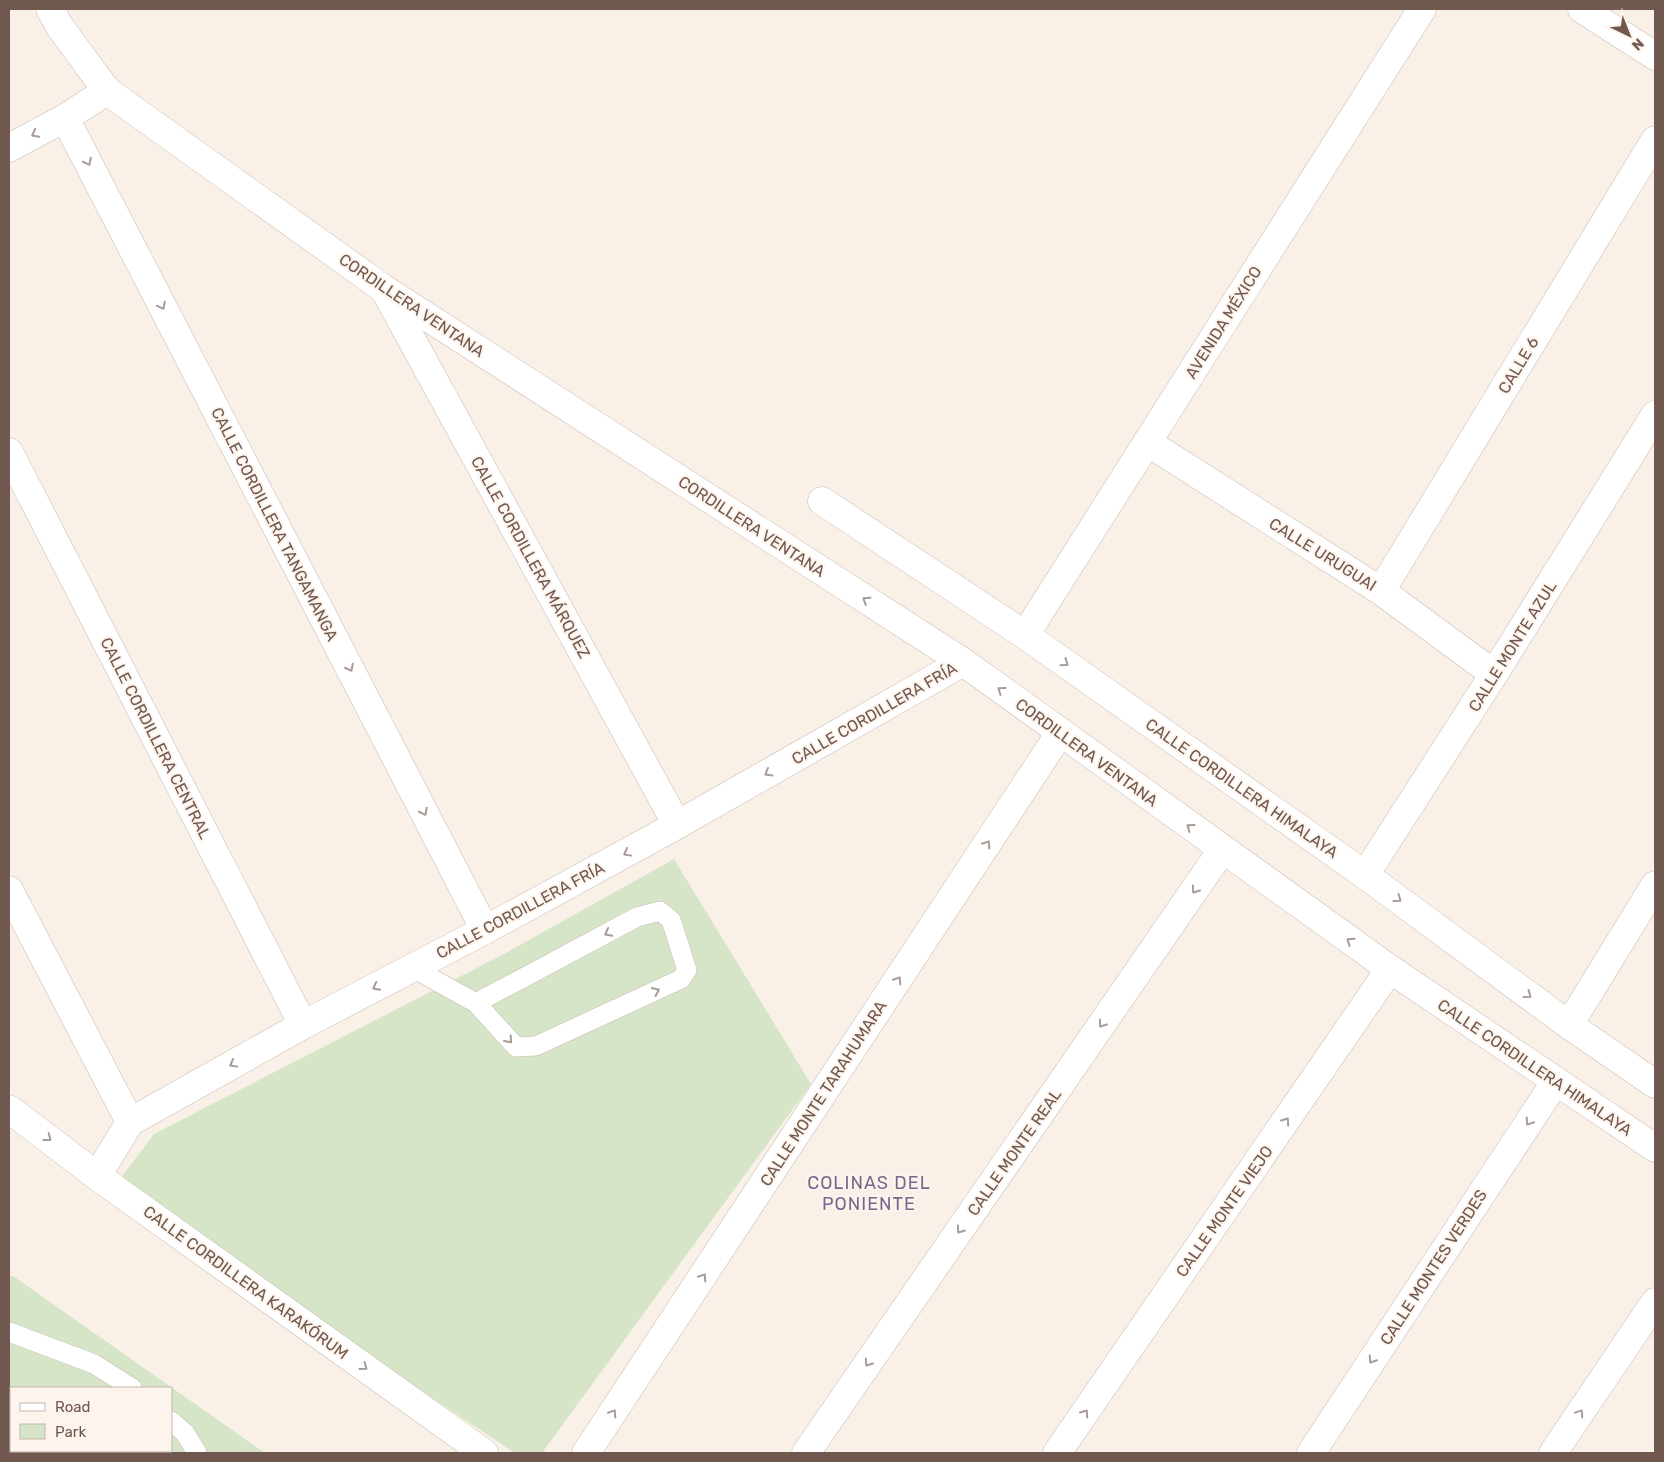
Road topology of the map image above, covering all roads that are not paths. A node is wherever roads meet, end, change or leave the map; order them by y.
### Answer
1 (50, 9) edge
2 (1422, 9) edge
3 (1582, 9) edge
4 (1655, 56) edge
5 (107, 91) junction
6 (65, 118) junction
7 (1655, 140) edge
8 (9, 148) edge
9 (384, 289) junction
10 (1655, 415) edge
11 (1147, 442) junction
12 (9, 452) edge
13 (822, 501) dead end
14 (1381, 591) junction
15 (1025, 636) junction
16 (963, 662) junction
17 (1494, 674) junction
18 (1060, 733) junction
19 (677, 825) junction
20 (1222, 850) junction
21 (1365, 875) junction
22 (1655, 885) edge
23 (9, 890) edge
24 (486, 930) junction
25 (413, 968) junction
26 (1390, 969) junction
27 (476, 1003) junction
28 (303, 1024) junction
29 (1569, 1025) junction
30 (1556, 1081) junction
31 (1655, 1084) edge
32 (9, 1109) edge
33 (130, 1122) junction
34 (1655, 1148) edge
35 (97, 1176) junction
36 (1655, 1302) edge
37 (9, 1332) edge
38 (130, 1387) edge
39 (172, 1421) edge
40 (197, 1453) edge
41 (484, 1453) edge
42 (586, 1453) edge
43 (806, 1453) edge
44 (1057, 1453) edge
45 (1311, 1453) edge
46 (1553, 1453) edge

1 - 5 street, CORDILLERA VENTANA
2 - 11 street, AVENIDA MÉXICO
3 - 4 street
5 - 6 street
5 - 9 street, CORDILLERA VENTANA
6 -> 8 street
6 -> 24 street, CALLE CORDILLERA TANGAMANGA
7 - 14 street, CALLE 6
16 -> 9 street, CORDILLERA VENTANA
9 - 19 street, CALLE CORDILLERA MÁRQUEZ
10 - 17 street, CALLE MONTE AZUL
11 - 14 street, CALLE URUGUAI
11 - 15 street, AVENIDA MÉXICO
12 - 28 street, CALLE CORDILLERA CENTRAL
13 - 15 street, CALLE CORDILLERA HIMALAYA
14 - 17 street, CALLE URUGUAI
15 -> 21 street, CALLE CORDILLERA HIMALAYA
18 -> 16 street, CORDILLERA VENTANA
16 -> 19 street, CALLE CORDILLERA FRÍA
17 - 21 street, CALLE MONTE AZUL
20 -> 18 street, CORDILLERA VENTANA
42 -> 18 street, CALLE MONTE TARAHUMARA
19 -> 24 street, CALLE CORDILLERA FRÍA
26 -> 20 street, CORDILLERA VENTANA
20 -> 43 street, CALLE MONTE REAL
21 -> 29 street, CALLE CORDILLERA HIMALAYA
22 - 29 street
23 - 33 street
24 - 25 street, CALLE CORDILLERA FRÍA
25 - 27 lane
25 -> 28 street, CALLE CORDILLERA FRÍA
26 - 30 street, CALLE CORDILLERA HIMALAYA
44 -> 26 street, CALLE MONTE VIEJO
27 -> 27 lane
28 -> 33 street, CALLE CORDILLERA FRÍA
29 - 31 street, CALLE CORDILLERA HIMALAYA
30 - 34 street, CALLE CORDILLERA HIMALAYA
30 -> 45 street, CALLE MONTES VERDES
32 -> 35 street, CALLE CORDILLERA KARAKÓRUM
33 - 35 street, CALLE CORDILLERA FRÍA
35 -> 41 street, CALLE CORDILLERA KARAKÓRUM
46 -> 36 street
37 - 38 lane
39 - 40 lane

